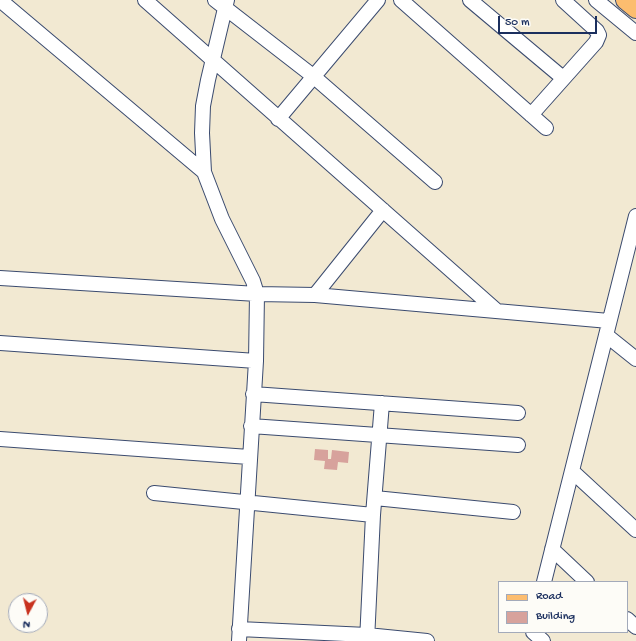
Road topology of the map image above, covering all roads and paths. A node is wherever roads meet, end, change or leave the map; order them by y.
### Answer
1 (0, 0) edge
2 (145, 0) edge
3 (378, 0) edge
4 (401, 0) edge
5 (470, 0) edge
6 (563, 0) edge
7 (596, 0) edge
8 (625, 0) edge
9 (222, 3) edge
10 (636, 9) edge
11 (636, 33) edge
12 (213, 59) junction
13 (313, 76) junction
14 (563, 78) junction
15 (531, 115) junction
16 (278, 119) junction
17 (546, 128) dead end
18 (204, 172) junction
19 (435, 182) dead end
20 (384, 210) junction
21 (636, 216) edge
22 (632, 249) edge
23 (0, 278) edge
24 (257, 294) junction
25 (315, 295) junction
26 (497, 312) junction
27 (609, 321) junction
28 (606, 335) junction
29 (0, 343) edge
30 (636, 359) edge
31 (256, 361) junction
32 (254, 394) junction
33 (382, 403) junction
34 (518, 413) dead end
35 (251, 426) junction
36 (381, 435) junction
37 (0, 439) edge
38 (518, 445) dead end
39 (249, 457) junction
40 (572, 472) junction
41 (154, 493) dead end
42 (375, 498) junction
43 (247, 502) junction
44 (513, 512) dead end
45 (373, 515) junction
46 (636, 530) edge
47 (552, 549) junction
48 (544, 581) edge
49 (586, 581) edge
50 (628, 620) edge
51 (636, 627) edge
52 (533, 633) edge
53 (239, 635) edge
54 (367, 638) edge
55 (427, 641) edge
56 (543, 641) edge

1 - 18 street
2 - 12 street
3 - 13 street
4 - 15 street
5 - 14 street
6 - 14 street
7 - 11 street
8 - 10 main road
9 - 12 street
9 - 13 street
12 - 16 street
12 - 18 street
13 - 16 street
13 - 19 street
14 - 15 street
15 - 17 street
16 - 20 street
18 - 24 street
20 - 25 street
20 - 26 street
21 - 22 street
22 - 27 street
23 - 24 street
24 - 25 street
24 - 31 street
25 - 26 street
26 - 27 street
27 - 28 street
28 - 30 street
28 - 40 street
29 - 31 street
31 - 32 street
32 - 33 street
32 - 35 street
33 - 34 street
33 - 36 street
35 - 36 street
35 - 39 street
36 - 38 street
36 - 42 street
37 - 39 street
39 - 43 street
40 - 46 street
40 - 47 street
41 - 43 street
42 - 44 street
42 - 45 street
43 - 45 street
43 - 53 street
45 - 54 street
47 - 48 street
47 - 49 street
50 - 51 street
52 - 56 street
53 - 54 street
54 - 55 street

